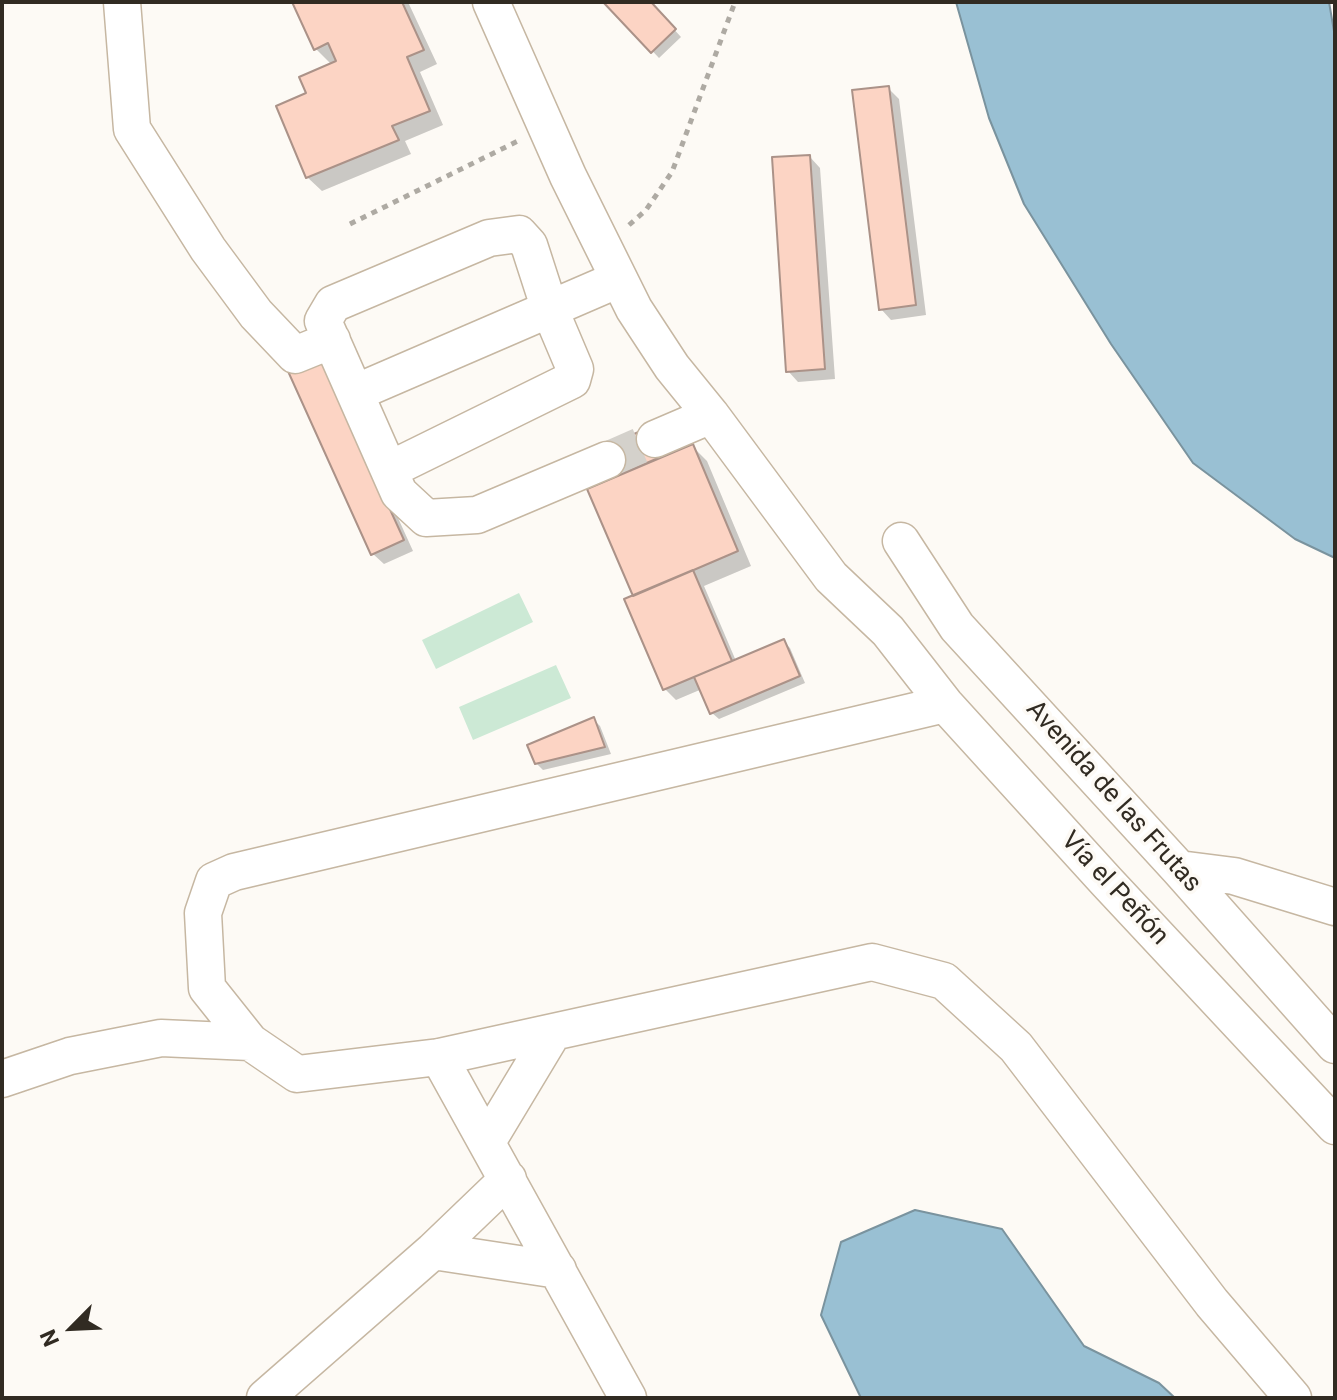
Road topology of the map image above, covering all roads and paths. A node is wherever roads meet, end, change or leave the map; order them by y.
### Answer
1 (122, 2) edge
2 (491, 2) edge
3 (735, 2) edge
4 (548, 126) junction
5 (350, 224) dead end
6 (601, 242) junction
7 (619, 279) junction
8 (550, 310) junction
9 (332, 340) junction
10 (355, 393) junction
11 (711, 415) junction
12 (655, 439) tunnel mouth
13 (607, 460) tunnel mouth
14 (389, 470) junction
15 (901, 541) dead end
16 (945, 704) junction
17 (1179, 869) junction
18 (1335, 907) edge
19 (552, 1034) junction
20 (250, 1042) junction
21 (1335, 1045) edge
22 (439, 1057) junction
23 (2, 1079) edge
24 (1335, 1126) edge
25 (487, 1142) junction
26 (508, 1179) junction
27 (433, 1251) junction
28 (558, 1270) junction
29 (265, 1398) edge
30 (628, 1398) edge
31 (1293, 1398) edge

1 - 9 street
2 - 4 street, Vía el Peñón
3 - 6 path
4 - 5 path
4 - 6 street, Vía el Peñón
6 - 7 street, Vía el Peñón
7 - 8 street
7 - 11 street, Vía el Peñón
8 - 9 street
8 - 10 street
8 - 14 street
9 - 10 street
10 - 14 street
11 - 12 street
11 - 16 street, Vía el Peñón
13 - 14 street
15 - 17 street, Avenida de las Frutas
16 - 20 street
16 - 24 street, Vía el Peñón
17 - 18 street
17 - 21 street, Avenida de las Frutas
19 - 22 street
19 - 25 street
19 - 31 street
20 - 22 street
20 - 23 street
22 - 25 street
25 - 26 street
26 - 27 street
26 - 28 street
27 - 28 street
27 - 29 street
28 - 30 street

